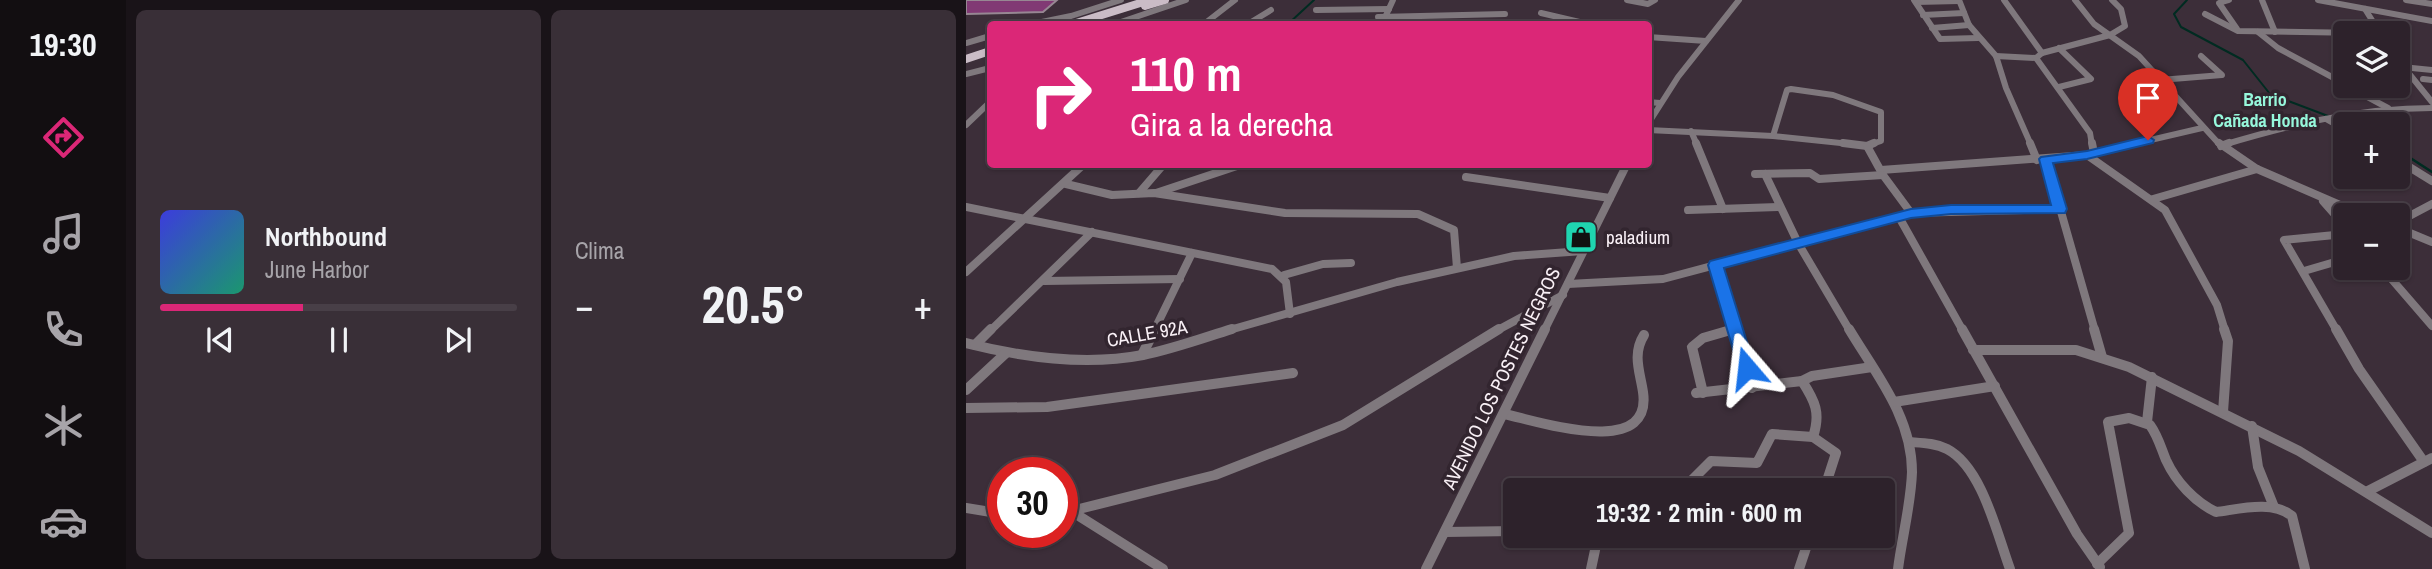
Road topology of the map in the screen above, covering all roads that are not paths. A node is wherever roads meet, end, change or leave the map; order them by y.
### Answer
1 (1099, 0) edge
2 (1121, 0) edge
3 (1150, 0) edge
4 (1165, 0) edge
5 (1186, 0) edge
6 (1235, 0) edge
7 (1387, 0) edge
8 (1393, 0) edge
9 (1402, 0) edge
10 (1630, 0) edge
11 (1655, 0) edge
12 (1739, 0) edge
13 (1959, 0) edge
14 (2004, 0) edge
15 (2076, 0) edge
16 (2112, 0) edge
17 (2229, 0) edge
18 (2261, 0) edge
19 (2318, 0) edge
20 (2406, 0) edge
21 (1915, 1) edge
22 (2432, 4) edge
23 (1093, 9) junction
24 (1386, 9) junction
25 (2365, 9) junction
26 (1271, 10) dead end
27 (1316, 10) dead end
28 (1100, 13) junction
29 (1541, 13) dead end
30 (1964, 13) junction
31 (1505, 14) dead end
32 (2205, 14) dead end
33 (1923, 15) junction
34 (1117, 17) edge
35 (1382, 17) junction
36 (1044, 21) edge
37 (1071, 21) edge
38 (1092, 21) edge
39 (1208, 21) edge
40 (1253, 21) edge
41 (1378, 21) edge
42 (1382, 21) edge
43 (1579, 21) edge
44 (2372, 21) edge
45 (2432, 21) edge
46 (1969, 25) junction
47 (1932, 28) junction
48 (2238, 31) junction
49 (2258, 32) junction
50 (2275, 32) junction
51 (2333, 33) edge
52 (2110, 35) junction
53 (1652, 37) edge
54 (1978, 38) junction
55 (987, 39) edge
56 (1706, 41) junction
57 (966, 43) edge
58 (2059, 48) junction
59 (987, 52) edge
60 (2039, 55) junction
61 (1996, 56) junction
62 (2201, 56) dead end
63 (987, 57) edge
64 (968, 61) edge
65 (2410, 68) edge
66 (987, 69) edge
67 (2432, 70) edge
68 (966, 74) edge
69 (2410, 76) edge
70 (2333, 78) edge
71 (2423, 79) dead end
72 (2160, 80) junction
73 (2432, 80) edge
74 (2059, 87) junction
75 (2370, 98) edge
76 (1652, 102) edge
77 (2432, 102) edge
78 (1660, 103) junction
79 (987, 107) edge
80 (2388, 108) junction
81 (2432, 108) edge
82 (1652, 117) edge
83 (2326, 119) junction
84 (2333, 123) edge
85 (966, 125) edge
86 (2202, 128) junction
87 (1652, 130) edge
88 (1690, 131) junction
89 (1773, 136) junction
90 (1867, 146) junction
91 (2221, 146) junction
92 (2091, 154) junction
93 (2042, 160) junction
94 (2410, 167) edge
95 (1080, 168) edge
96 (1161, 168) edge
97 (1231, 168) edge
98 (1626, 168) edge
99 (2257, 169) junction
100 (1882, 172) junction
101 (1755, 174) dead end
102 (1765, 174) junction
103 (1466, 177) dead end
104 (2432, 181) edge
105 (1066, 184) junction
106 (1139, 193) junction
107 (1154, 193) junction
108 (1610, 198) junction
109 (2153, 199) junction
110 (2321, 199) junction
111 (2333, 204) edge
112 (2432, 204) edge
113 (966, 207) edge
114 (1778, 207) junction
115 (1723, 209) junction
116 (2060, 209) junction
117 (1688, 210) dead end
118 (2333, 212) edge
119 (1911, 213) junction
120 (2410, 216) edge
121 (1899, 217) junction
122 (1026, 218) junction
123 (1092, 232) junction
124 (2410, 233) edge
125 (2333, 235) edge
126 (2432, 242) edge
127 (1798, 243) junction
128 (1583, 251) junction
129 (1192, 254) junction
130 (1350, 263) dead end
131 (2333, 263) edge
132 (1715, 265) junction
133 (1457, 268) junction
134 (2304, 271) junction
135 (966, 272) edge
136 (1284, 275) junction
137 (1180, 279) junction
138 (2392, 280) edge
139 (1044, 281) junction
140 (1565, 290) junction
141 (1290, 314) junction
142 (2432, 326) edge
143 (1735, 329) junction
144 (1644, 335) dead end
145 (970, 344) edge
146 (1973, 350) junction
147 (1006, 353) junction
148 (1142, 355) junction
149 (2102, 357) junction
150 (1872, 366) junction
151 (1293, 373) dead end
152 (2152, 377) junction
153 (1802, 381) junction
154 (1995, 386) junction
155 (1752, 388) junction
156 (966, 390) edge
157 (1894, 402) junction
158 (966, 408) edge
159 (2223, 412) junction
160 (1504, 414) junction
161 (2147, 422) junction
162 (2252, 426) junction
163 (1813, 437) junction
164 (1909, 442) junction
165 (2428, 460) edge
166 (1694, 478) edge
167 (1828, 478) edge
168 (2368, 491) junction
169 (2274, 507) junction
170 (966, 508) edge
171 (1078, 508) edge
172 (987, 511) edge
173 (1078, 518) edge
174 (1503, 531) edge
175 (2431, 531) edge
176 (1444, 533) junction
177 (1595, 548) edge
178 (1806, 548) edge
179 (2099, 566) edge
180 (1163, 569) edge
181 (1426, 569) edge
182 (1591, 569) edge
183 (1799, 569) edge
184 (1898, 569) edge
185 (2010, 569) edge
186 (2305, 569) edge

1 - 23 street
2 - 23 street
3 - 34 main road
4 - 34 main road
5 - 34 street
6 - 39 street
7 - 8 street
7 - 24 street
8 - 9 street
8 - 24 street
10 - 11 street
12 - 56 street
13 - 21 street
13 - 30 street
14 - 60 street
15 - 52 street
16 - 52 street
17 - 48 street
18 - 50 street
19 - 25 street
20 - 22 street
21 - 33 street
23 - 28 street
23 - 36 street
24 - 27 street
24 - 35 street
25 - 44 street
25 - 45 street
26 - 40 street
28 - 34 street
28 - 37 street
29 - 43 street
30 - 33 street
30 - 46 street
31 - 35 street
32 - 48 street
33 - 47 street
34 - 38 main road
35 - 41 street
35 - 42 street
46 - 47 street
46 - 54 street
47 - 54 street
48 - 49 street
49 - 50 street
49 - 70 street
50 - 51 street
52 - 58 street
52 - 72 street
53 - 56 street
54 - 61 street
55 - 57 street
56 - 78 street
58 - 60 street
58 - 74 street
59 - 64 main road
60 - 61 street
60 - 74 street
61 - 93 street
62 - 72 street
63 - 64 main road
65 - 67 street
66 - 68 street
69 - 77 street
71 - 73 street
72 - 86 street
74 - 92 street
75 - 80 street
76 - 78 street
78 - 82 street
79 - 85 street
80 - 81 street
80 - 83 street
83 - 84 street
83 - 91 street
86 - 91 street
86 - 92 street
87 - 88 street
88 - 89 street
88 - 115 street
89 - 90 street
89 - 90 street
90 - 100 street
91 - 99 street
92 - 93 street
92 - 109 street
93 - 100 street
93 - 116 street
94 - 104 street
95 - 105 street
96 - 106 street
97 - 107 street
98 - 108 street, AVENIDO LOS POSTES NEGROS
99 - 109 street
99 - 110 street
100 - 102 street
100 - 119 street
101 - 102 street
102 - 114 street
103 - 108 street
105 - 106 street
105 - 122 street
106 - 107 street
107 - 133 street
108 - 128 street, AVENIDO LOS POSTES NEGROS
109 - 159 street
110 - 111 street
110 - 118 street
112 - 120 street
113 - 122 street
114 - 115 street
114 - 127 street
115 - 117 street
116 - 119 street
116 - 149 street
119 - 121 street
121 - 127 street
121 - 146 street
122 - 123 street
122 - 135 street
123 - 129 street
123 - 139 street
124 - 126 street
125 - 134 street
127 - 132 street
127 - 150 street
128 - 133 street, CALLE 92A
128 - 140 street, AVENIDO LOS POSTES NEGROS
129 - 136 street
129 - 137 street
130 - 136 street
131 - 134 street
132 - 140 street
132 - 143 street
133 - 141 street, CALLE 92A
134 - 165 street
136 - 141 street
137 - 139 street
137 - 148 street
138 - 142 street
139 - 145 street
140 - 160 street, AVENIDO LOS POSTES NEGROS
140 - 171 street
141 - 148 street, CALLE 92A
143 - 155 street
143 - 155 street
144 - 160 street
145 - 147 street, CALLE 92A
146 - 149 street
146 - 154 street
147 - 148 street, CALLE 92A
147 - 156 street
149 - 152 street
150 - 153 street
150 - 157 street
151 - 158 street
152 - 159 street
152 - 161 street
153 - 155 street
153 - 163 street
154 - 157 street
154 - 179 street
157 - 164 street
159 - 162 street
160 - 176 street, AVENIDO LOS POSTES NEGROS
161 - 169 street
161 - 179 street
162 - 168 street
162 - 169 street
163 - 166 street
163 - 167 street
164 - 184 street
164 - 185 street
165 - 168 street
168 - 175 street
169 - 186 street
170 - 172 street
173 - 180 street
174 - 176 street
176 - 181 street, AVENIDO LOS POSTES NEGROS
177 - 182 street
178 - 183 street

